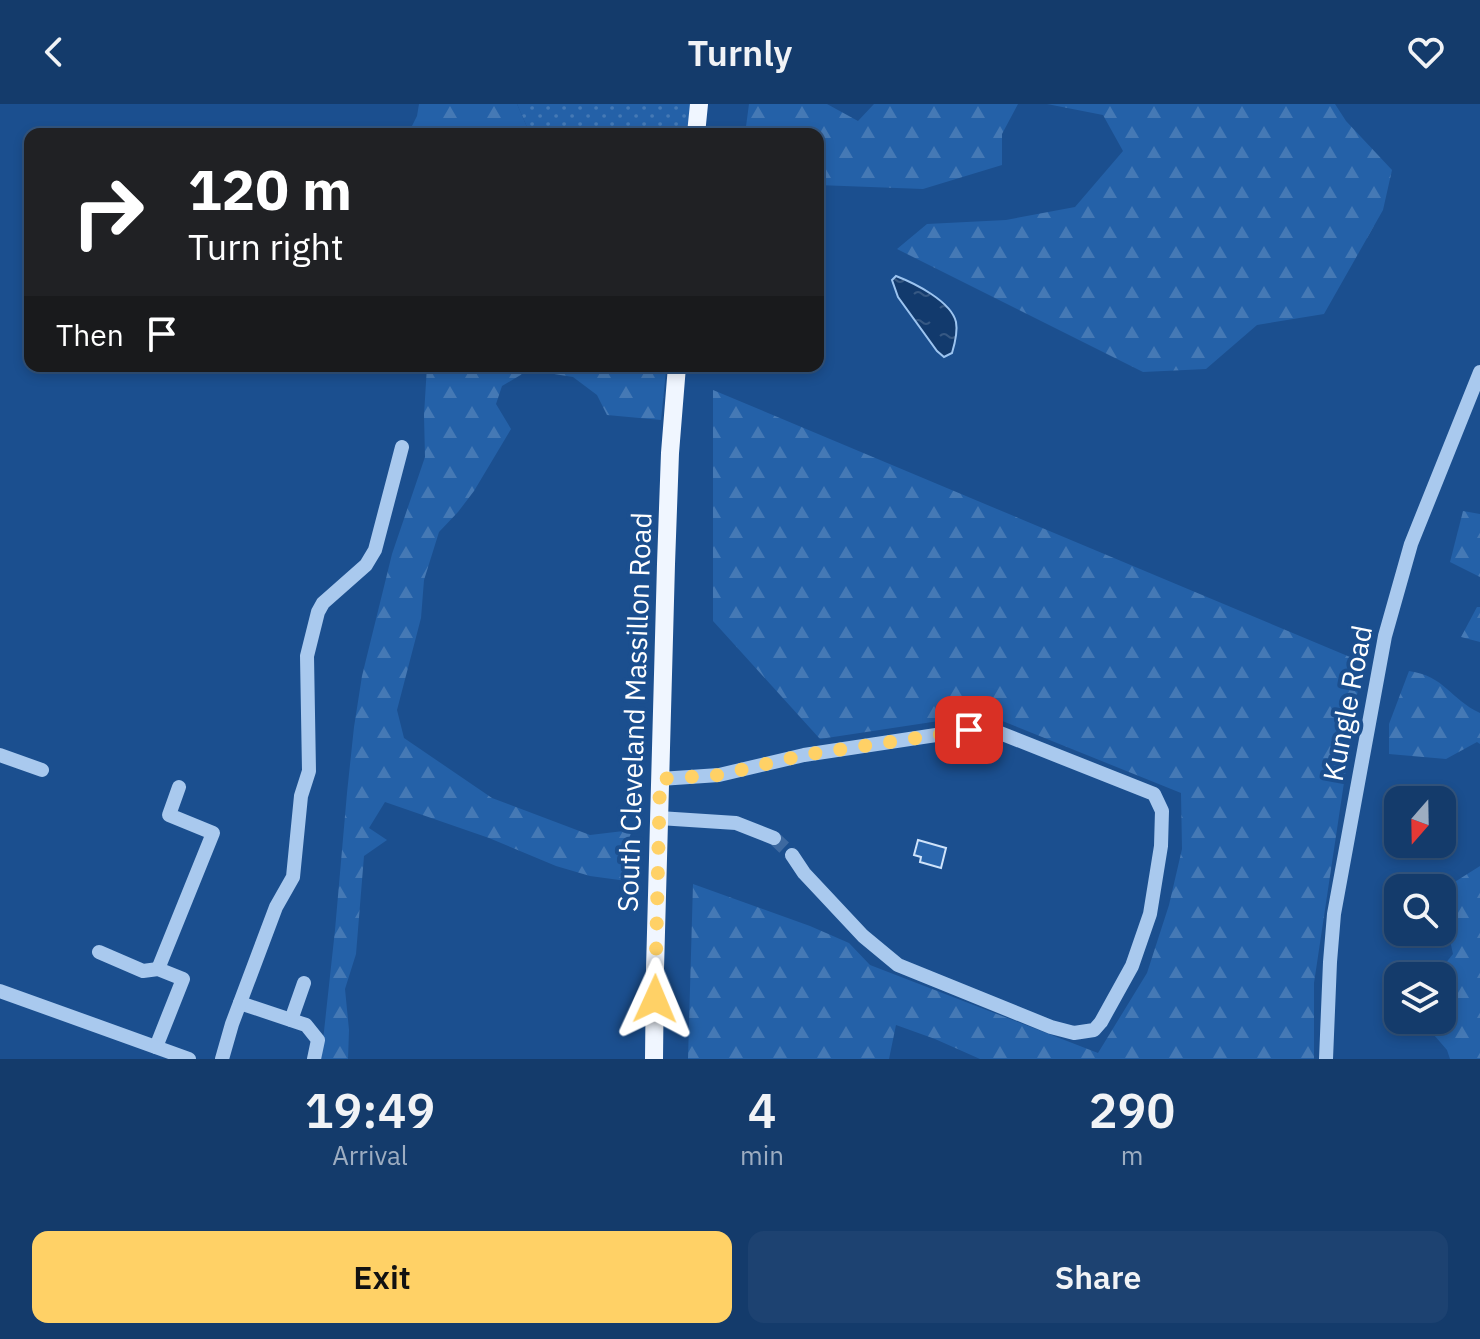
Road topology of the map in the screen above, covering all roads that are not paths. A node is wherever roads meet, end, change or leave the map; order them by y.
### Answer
1 (699, 104) edge
2 (697, 128) edge
3 (677, 372) edge
4 (1480, 372) edge
5 (402, 447) dead end
6 (0, 755) edge
7 (42, 770) dead end
8 (660, 779) junction
9 (179, 787) dead end
10 (659, 818) junction
11 (774, 838) tunnel mouth
12 (792, 855) tunnel mouth
13 (99, 952) dead end
14 (158, 969) junction
15 (304, 983) dead end
16 (0, 991) edge
17 (240, 1003) junction
18 (291, 1020) junction
19 (156, 1047) junction
20 (189, 1059) edge
21 (222, 1059) edge
22 (314, 1059) edge
23 (654, 1059) edge
24 (1326, 1059) edge

1 - 2 main road
3 - 8 main road, South Cleveland Massillon Road
4 - 24 street, Kungle Road
5 - 17 street
6 - 7 street
8 - 10 main road, South Cleveland Massillon Road
8 - 12 street
9 - 14 street
10 - 11 street
10 - 23 main road, South Cleveland Massillon Road
13 - 14 street
14 - 19 street
15 - 18 street
16 - 19 street
17 - 18 street
17 - 21 street
18 - 22 street
19 - 20 street

